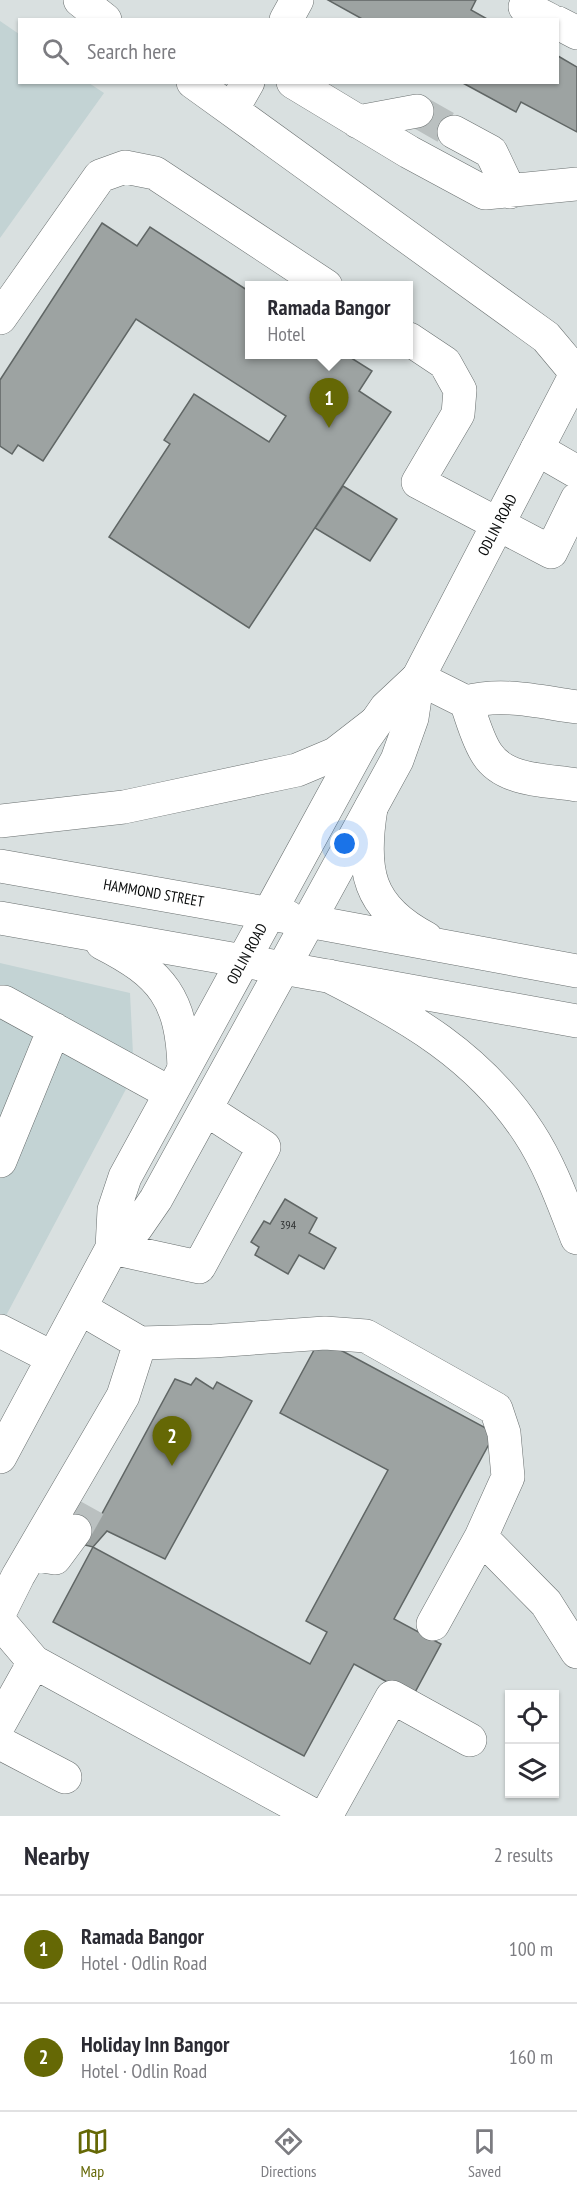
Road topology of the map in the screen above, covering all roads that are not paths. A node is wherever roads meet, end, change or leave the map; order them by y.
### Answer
1 (80, 0) edge
2 (297, 0) edge
3 (102, 18) edge
4 (287, 18) edge
5 (559, 24) edge
6 (577, 33) edge
7 (196, 84) edge
8 (247, 84) edge
9 (296, 84) edge
10 (232, 111) junction
11 (417, 111) tunnel mouth
12 (358, 122) junction
13 (454, 132) tunnel mouth
14 (577, 184) edge
15 (510, 192) junction
16 (320, 281) edge
17 (0, 318) edge
18 (413, 342) edge
19 (577, 373) edge
20 (537, 449) junction
21 (577, 472) edge
22 (577, 499) edge
23 (498, 525) junction
24 (418, 678) junction
25 (466, 702) junction
26 (577, 707) edge
27 (375, 723) junction
28 (577, 785) edge
29 (371, 808) junction
30 (0, 821) edge
31 (0, 866) edge
32 (269, 914) junction
33 (0, 918) edge
34 (308, 921) junction
35 (66, 930) junction
36 (447, 947) junction
37 (243, 961) junction
38 (283, 968) junction
39 (577, 972) edge
40 (329, 976) junction
41 (0, 1002) edge
42 (577, 1021) edge
43 (54, 1029) junction
44 (177, 1080) junction
45 (207, 1110) junction
46 (0, 1161) edge
47 (577, 1238) edge
48 (112, 1248) junction
49 (80, 1308) junction
50 (0, 1331) edge
51 (140, 1343) junction
52 (53, 1358) junction
53 (0, 1457) edge
54 (87, 1458) junction
55 (481, 1537) junction
56 (16, 1566) edge
57 (0, 1612) edge
58 (0, 1622) edge
59 (433, 1624) dead end
60 (577, 1652) edge
61 (34, 1662) junction
62 (0, 1723) edge
63 (470, 1740) dead end
64 (0, 1743) edge
65 (65, 1777) dead end
66 (315, 1816) edge
67 (326, 1816) edge

1 - 3 main road
2 - 4 main road
5 - 6 main road
7 - 10 main road
8 - 10 main road
9 - 12 main road
10 - 19 main road
11 - 12 main road
12 - 15 main road
13 - 15 main road
14 - 15 main road
16 - 17 main road
18 - 23 main road
19 - 20 main road, ODLIN ROAD
20 - 21 main road
20 - 23 main road, ODLIN ROAD
22 - 23 main road
23 - 24 main road, ODLIN ROAD
24 - 25 main road
24 - 27 main road, ODLIN ROAD
24 - 29 main road, ODLIN ROAD
25 - 26 main road
25 - 28 main road
27 - 30 main road
27 - 32 main road, ODLIN ROAD
29 - 34 main road, ODLIN ROAD
29 - 36 main road
31 - 32 main road, HAMMOND STREET
32 - 34 main road, HAMMOND STREET
32 - 37 main road, ODLIN ROAD
33 - 35 main road
34 - 36 main road, HAMMOND STREET
34 - 38 main road, ODLIN ROAD
35 - 37 main road
35 - 44 main road
36 - 39 main road, HAMMOND STREET
37 - 38 main road
37 - 44 main road, ODLIN ROAD
38 - 40 main road
38 - 45 main road, ODLIN ROAD
40 - 42 main road
40 - 47 main road
41 - 43 main road
43 - 44 main road
43 - 46 main road
44 - 48 main road, ODLIN ROAD
45 - 48 main road, ODLIN ROAD
45 - 48 main road
48 - 49 main road, ODLIN ROAD
49 - 51 main road
49 - 52 main road, ODLIN ROAD
50 - 52 main road
51 - 54 main road
51 - 55 main road
52 - 53 main road, ODLIN ROAD
54 - 56 main road
54 - 56 main road
55 - 59 main road
55 - 60 main road
56 - 57 main road
58 - 61 main road
61 - 62 main road
61 - 66 main road
63 - 67 main road
64 - 65 main road

